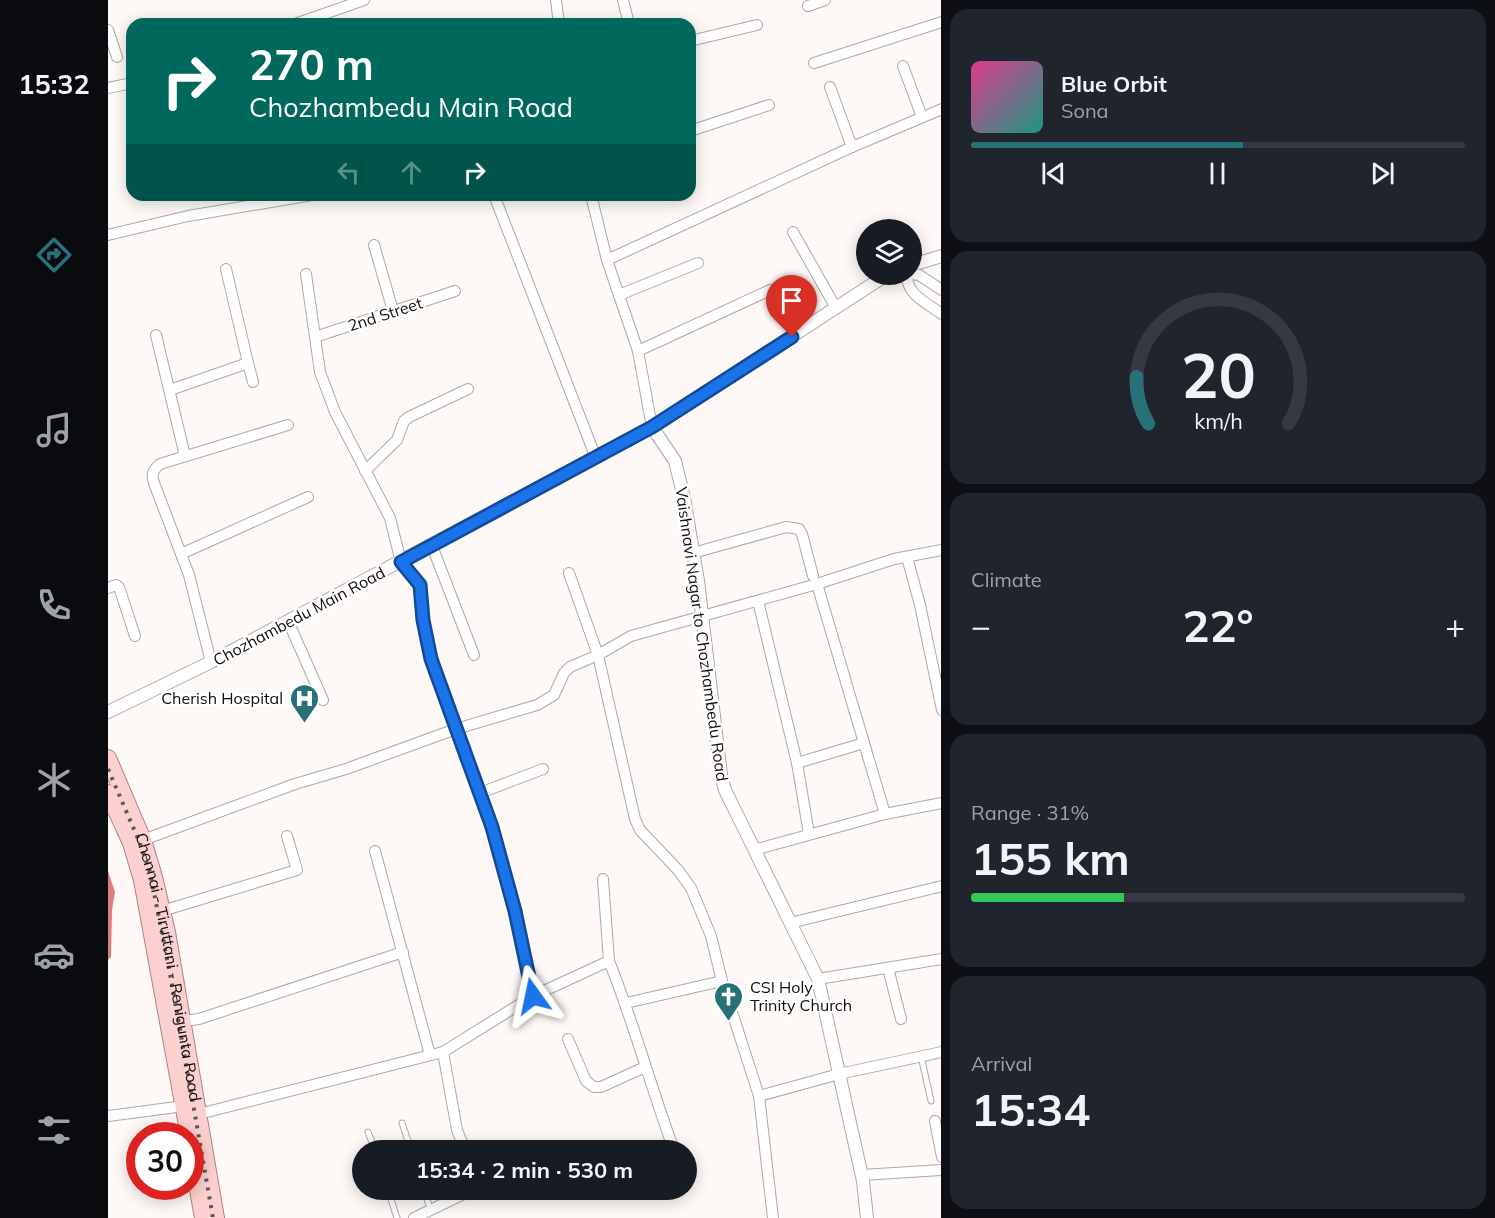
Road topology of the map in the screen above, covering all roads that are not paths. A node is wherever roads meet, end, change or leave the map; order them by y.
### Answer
1 (364, 0) edge
2 (556, 0) edge
3 (623, 0) edge
4 (825, 0) edge
5 (808, 6) dead end
6 (312, 18) edge
7 (558, 18) edge
8 (628, 18) edge
9 (941, 22) edge
10 (757, 25) dead end
11 (108, 30) edge
12 (696, 40) edge
13 (117, 57) dead end
14 (814, 63) dead end
15 (903, 66) dead end
16 (126, 84) edge
17 (830, 87) dead end
18 (108, 88) edge
19 (769, 105) dead end
20 (941, 109) edge
21 (922, 117) junction
22 (696, 129) edge
23 (852, 147) junction
24 (277, 201) edge
25 (496, 201) edge
26 (593, 201) edge
27 (793, 231) dead end
28 (108, 235) edge
29 (374, 245) dead end
30 (941, 257) edge
31 (608, 260) junction
32 (698, 263) dead end
33 (922, 266) edge
34 (226, 269) dead end
35 (306, 274) dead end
36 (922, 277) edge
37 (871, 285) edge
38 (907, 285) edge
39 (941, 289) edge
40 (770, 290) dead end
41 (455, 291) dead end
42 (619, 295) junction
43 (836, 308) junction
44 (393, 310) junction
45 (941, 313) edge
46 (156, 336) dead end
47 (315, 337) junction
48 (638, 351) junction
49 (248, 363) junction
50 (253, 382) dead end
51 (468, 389) dead end
52 (170, 390) junction
53 (288, 426) dead end
54 (652, 427) junction
55 (186, 456) junction
56 (596, 458) junction
57 (365, 471) junction
58 (308, 497) dead end
59 (432, 546) junction
60 (941, 550) edge
61 (693, 553) junction
62 (181, 554) junction
63 (907, 557) junction
64 (401, 562) junction
65 (569, 573) dead end
66 (815, 580) junction
67 (108, 588) edge
68 (758, 601) junction
69 (701, 615) junction
70 (288, 621) junction
71 (135, 636) dead end
72 (474, 655) dead end
73 (598, 655) junction
74 (211, 662) junction
75 (323, 700) dead end
76 (941, 705) edge
77 (108, 712) edge
78 (456, 729) junction
79 (864, 743) junction
80 (797, 763) junction
81 (110, 768) edge
82 (543, 769) dead end
83 (108, 793) edge
84 (480, 794) junction
85 (941, 803) edge
86 (885, 813) junction
87 (809, 834) junction
88 (287, 836) dead end
89 (143, 840) junction
90 (754, 850) junction
91 (375, 851) dead end
92 (603, 879) dead end
93 (941, 886) edge
94 (162, 911) junction
95 (790, 923) junction
96 (403, 952) junction
97 (941, 959) edge
98 (609, 961) junction
99 (888, 968) junction
100 (818, 979) junction
101 (722, 981) junction
102 (533, 996) junction
103 (626, 1003) junction
104 (902, 1019) dead end
105 (183, 1021) junction
106 (568, 1039) dead end
107 (443, 1052) junction
108 (941, 1052) edge
109 (430, 1055) junction
110 (921, 1056) junction
111 (645, 1067) junction
112 (839, 1074) junction
113 (759, 1096) junction
114 (931, 1101) dead end
115 (184, 1106) junction
116 (199, 1114) junction
117 (108, 1116) edge
118 (935, 1121) dead end
119 (187, 1122) edge
120 (402, 1123) dead end
121 (368, 1132) dead end
122 (371, 1140) edge
123 (408, 1140) edge
124 (461, 1140) edge
125 (671, 1140) edge
126 (941, 1152) edge
127 (941, 1170) edge
128 (862, 1175) junction
129 (200, 1200) edge
130 (391, 1200) edge
131 (427, 1200) edge
132 (449, 1200) edge
133 (430, 1208) junction
134 (203, 1218) edge
135 (216, 1218) edge
136 (397, 1218) edge
137 (414, 1218) edge
138 (773, 1218) edge
139 (867, 1218) edge

1 - 6 street
2 - 7 street
3 - 8 street
4 - 5 street
9 - 14 street
10 - 12 street
11 - 13 street
15 - 21 street
16 - 18 street
17 - 23 street
19 - 22 street
20 - 21 street
21 - 23 street
23 - 31 street
24 - 28 street
25 - 56 street
26 - 31 street
27 - 43 street
29 - 44 street
30 - 33 street
31 - 42 street
32 - 42 street
34 - 49 street
35 - 47 street
36 - 39 street
37 - 43 street, Chozhambedu Main Road
38 - 45 street
40 - 48 street
41 - 44 street, 2nd Street
42 - 48 street
43 - 54 street, Chozhambedu Main Road
44 - 47 street, 2nd Street
46 - 52 street
47 - 57 street
48 - 54 street
49 - 50 street
49 - 52 street
51 - 57 street
52 - 55 street
53 - 55 street
54 - 56 street, Chozhambedu Main Road
54 - 61 street, Vaishnavi Nagar to Chozhambedu Road
55 - 62 street
56 - 59 street, Chozhambedu Main Road
57 - 64 street
58 - 62 street
59 - 64 street, Chozhambedu Main Road
59 - 72 street
60 - 63 street
61 - 66 street
61 - 69 street, Vaishnavi Nagar to Chozhambedu Road
62 - 74 street
63 - 66 street
63 - 76 street
64 - 70 street, Chozhambedu Main Road
64 - 78 street
65 - 73 street
66 - 68 street
66 - 79 street
67 - 71 street
68 - 69 street
68 - 80 street
69 - 73 street
69 - 90 street, Vaishnavi Nagar to Chozhambedu Road
70 - 74 street, Chozhambedu Main Road
70 - 75 street
73 - 78 street
73 - 101 street
74 - 77 street, Chozhambedu Main Road
78 - 84 street
78 - 89 street
79 - 80 street
79 - 86 street
80 - 87 street
81 - 89 highway, Chennai - Tiruttani - Renigunta Road
82 - 84 street
83 - 115 highway, Chennai - Tiruttani - Renigunta Road
84 - 102 street
85 - 86 street
86 - 87 street
87 - 90 street
88 - 94 street
89 - 94 highway, Chennai - Tiruttani - Renigunta Road
90 - 95 street, Vaishnavi Nagar to Chozhambedu Road
91 - 96 street
92 - 98 street
93 - 95 street
94 - 105 highway, Chennai - Tiruttani - Renigunta Road
95 - 100 street, Vaishnavi Nagar to Chozhambedu Road
96 - 105 street
96 - 109 street
97 - 99 street
98 - 102 street
98 - 103 street
99 - 100 street
99 - 104 street
100 - 112 street, Vaishnavi Nagar to Chozhambedu Road
101 - 103 street
101 - 113 street
102 - 107 street
103 - 111 street
105 - 116 highway, Chennai - Tiruttani - Renigunta Road
106 - 111 street
107 - 109 street
107 - 124 street
108 - 110 street
109 - 116 street
110 - 112 street
110 - 114 lane
111 - 125 street
112 - 113 street
112 - 128 street, Vaishnavi Nagar to Chozhambedu Road
113 - 138 street
115 - 117 street
115 - 119 highway, Chennai - Tiruttani - Renigunta Road
116 - 135 highway, Chennai - Tiruttani - Renigunta Road
118 - 126 street
120 - 123 lane
121 - 122 lane
127 - 128 street
128 - 139 street, Vaishnavi Nagar to Chozhambedu Road
129 - 134 highway
130 - 136 lane
131 - 133 lane
132 - 133 street
133 - 137 street

